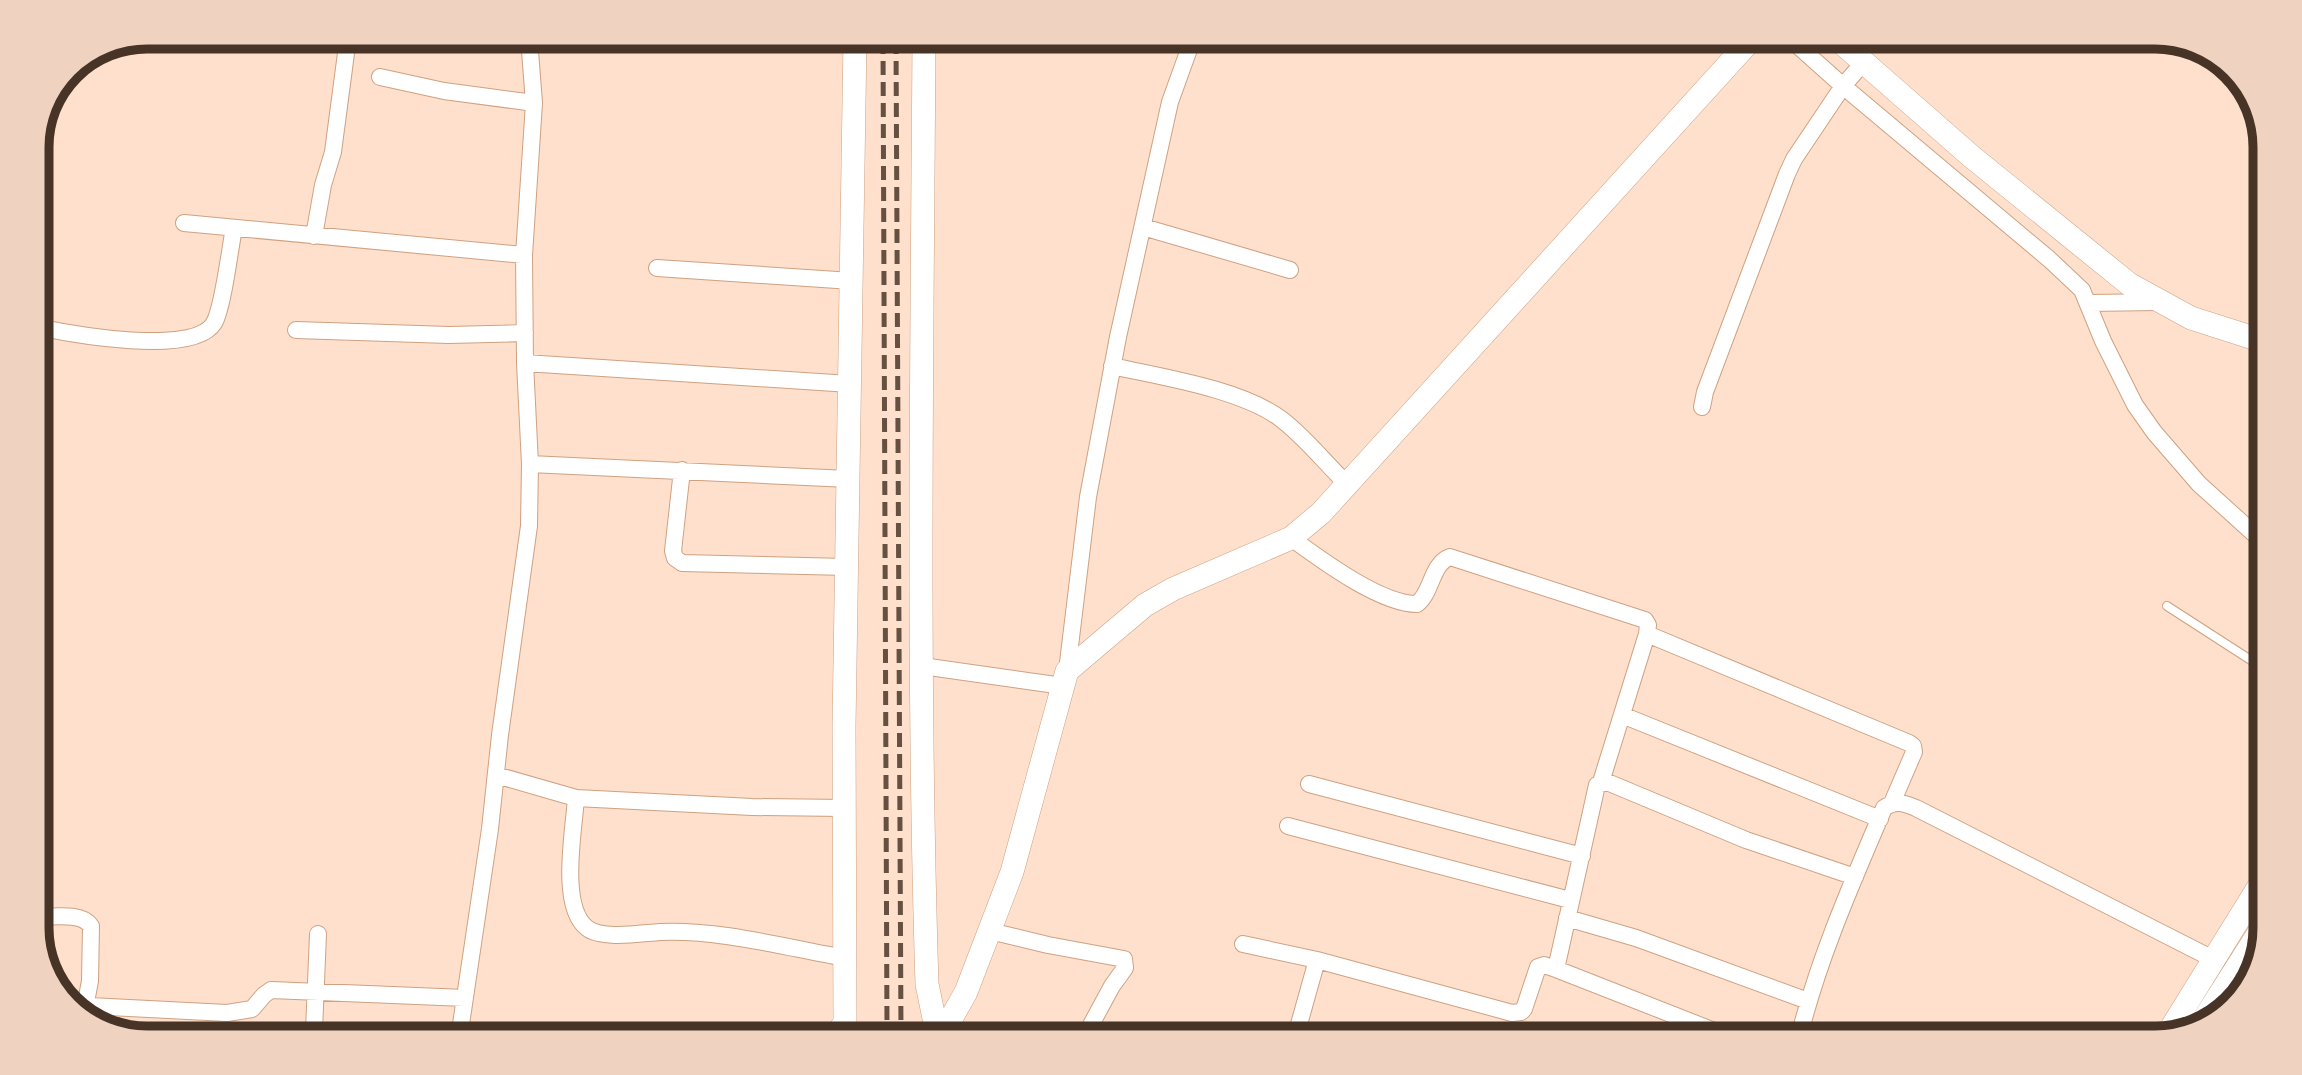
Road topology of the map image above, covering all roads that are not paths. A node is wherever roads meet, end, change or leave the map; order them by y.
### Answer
1 (347, 49) edge
2 (530, 49) edge
3 (855, 49) edge
4 (924, 49) edge
5 (1189, 49) edge
6 (1743, 49) edge
7 (1802, 49) edge
8 (1848, 49) edge
9 (1863, 63) junction
10 (380, 78) dead end
11 (1843, 86) junction
12 (534, 103) junction
13 (184, 223) dead end
14 (234, 228) junction
15 (1143, 228) junction
16 (314, 236) junction
17 (524, 255) junction
18 (657, 268) dead end
19 (1290, 270) dead end
20 (852, 281) junction
21 (2160, 302) junction
22 (2089, 303) junction
23 (49, 329) edge
24 (296, 330) dead end
25 (524, 333) junction
26 (2253, 338) edge
27 (525, 363) junction
28 (1112, 366) junction
29 (850, 384) junction
30 (1702, 407) dead end
31 (530, 464) junction
32 (682, 470) junction
33 (849, 479) junction
34 (1347, 484) junction
35 (2253, 533) edge
36 (1291, 538) junction
37 (848, 567) junction
38 (2167, 606) dead end
39 (1647, 634) junction
40 (2253, 661) edge
41 (922, 666) junction
42 (1065, 678) junction
43 (1622, 715) junction
44 (496, 775) junction
45 (1601, 782) junction
46 (1309, 784) dead end
47 (576, 798) junction
48 (1892, 803) junction
49 (845, 808) junction
50 (1880, 819) junction
51 (1287, 826) dead end
52 (1582, 856) junction
53 (1855, 877) junction
54 (2253, 896) edge
55 (1570, 900) junction
56 (49, 917) edge
57 (1567, 918) junction
58 (990, 931) junction
59 (318, 934) dead end
60 (1243, 944) dead end
61 (2251, 945) edge
62 (846, 958) junction
63 (2213, 959) junction
64 (1317, 960) junction
65 (1556, 969) junction
66 (315, 993) junction
67 (465, 998) junction
68 (1808, 1001) junction
69 (2210, 1010) edge
70 (2174, 1024) edge
71 (314, 1026) edge
72 (461, 1026) edge
73 (842, 1026) edge
74 (936, 1026) edge
75 (947, 1026) edge
76 (1090, 1026) edge
77 (1299, 1026) edge
78 (1699, 1026) edge
79 (1802, 1026) edge

1 - 16 street
2 - 12 street
3 - 20 street
4 - 41 street
5 - 15 street
6 - 34 street
7 - 11 street
8 - 9 street
9 - 11 street
9 - 21 street
10 - 12 street
11 - 22 street
11 - 30 street
12 - 17 street
13 - 14 street
14 - 16 street
14 - 23 street
15 - 19 street
15 - 28 street
16 - 17 street
17 - 25 street
18 - 20 street
20 - 29 street
21 - 22 street
21 - 26 street
22 - 35 street
24 - 25 street
25 - 27 street
27 - 29 street
27 - 31 street
28 - 34 street
28 - 42 street
29 - 33 street
31 - 32 street
31 - 44 street
32 - 33 street
32 - 37 street
33 - 37 street
34 - 36 street
36 - 39 street
36 - 42 street
37 - 49 street
38 - 40 lane
39 - 43 street
39 - 48 street
41 - 42 street
41 - 74 street
42 - 58 street
43 - 45 street
43 - 50 street
44 - 47 street
44 - 67 street
45 - 52 street
45 - 53 street
46 - 52 street
47 - 49 street
47 - 62 street
48 - 50 street
48 - 63 street
49 - 62 street
50 - 53 street
51 - 55 street
52 - 55 street
53 - 68 street
54 - 63 street
55 - 57 street
56 - 66 street
57 - 65 street
57 - 68 street
58 - 75 street
58 - 76 street
59 - 66 street
60 - 64 street
61 - 69 street
62 - 73 street
63 - 70 street
64 - 65 street
64 - 77 street
65 - 78 street
66 - 67 street
66 - 71 street
67 - 72 street
68 - 79 street

